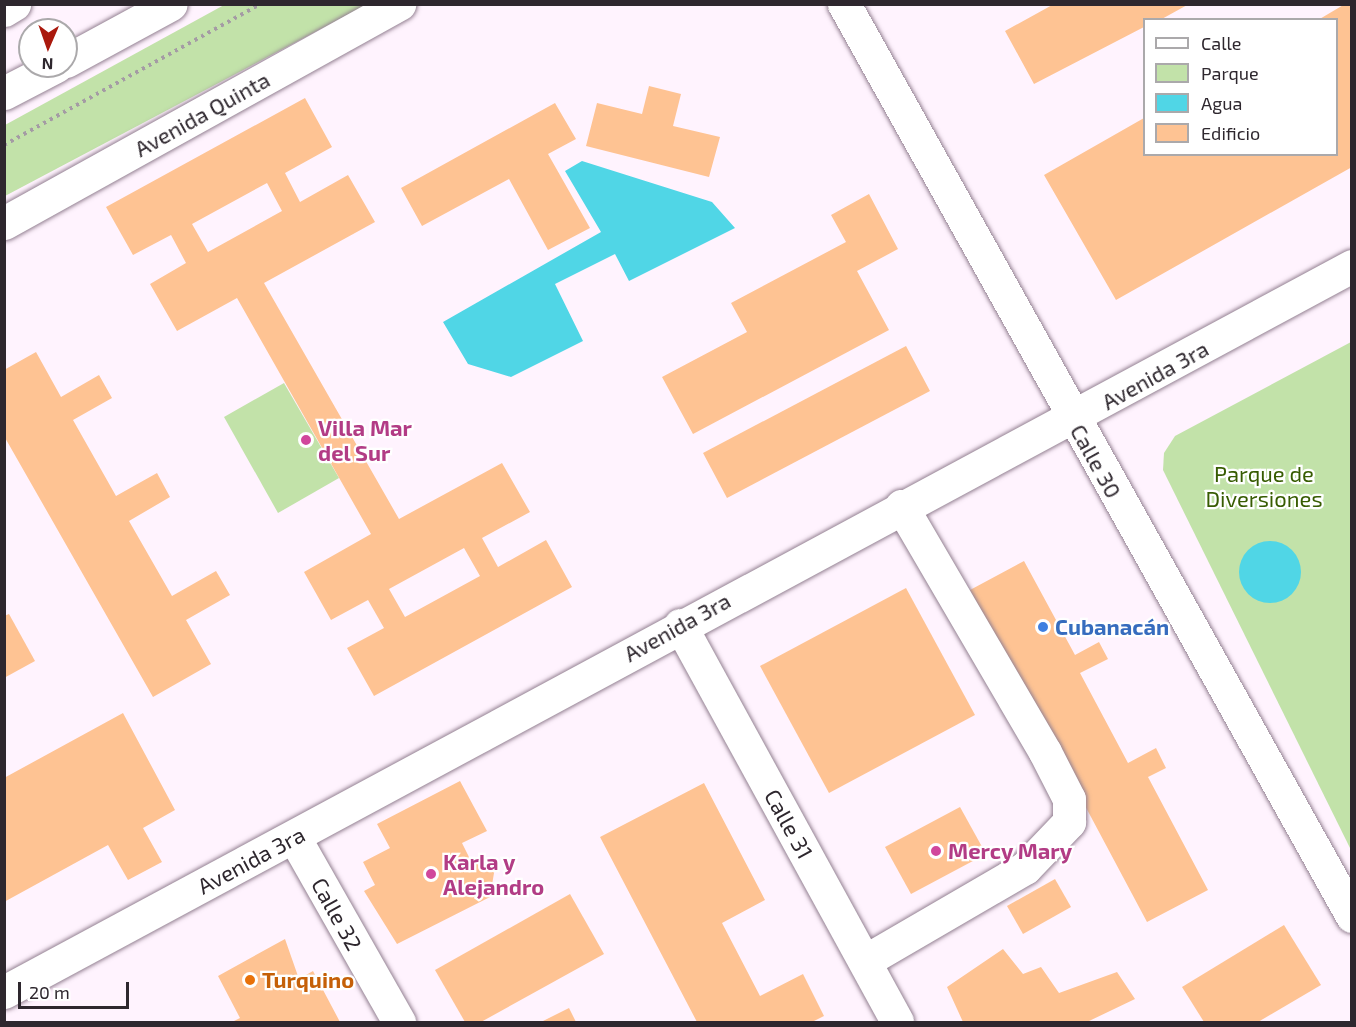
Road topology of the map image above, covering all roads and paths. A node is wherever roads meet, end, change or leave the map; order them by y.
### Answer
1 (14, 4) edge
2 (171, 4) edge
3 (261, 4) edge
4 (399, 4) edge
5 (844, 4) edge
6 (4, 10) edge
7 (78, 54) edge
8 (33, 78) edge
9 (4, 93) edge
10 (4, 145) edge
11 (4, 223) edge
12 (1352, 266) edge
13 (1073, 420) junction
14 (901, 506) junction
15 (680, 625) junction
16 (294, 837) junction
17 (1352, 916) edge
18 (865, 962) junction
19 (4, 992) edge
20 (399, 1023) edge
21 (897, 1023) edge

1 - 6 main road
2 - 7 main road
3 - 10 path
4 - 11 main road, Avenida Quinta
5 - 13 main road, Calle 30
8 - 9 main road
12 - 13 main road, Avenida 3ra
13 - 14 main road, Avenida 3ra
13 - 17 main road, Calle 30
14 - 15 main road, Avenida 3ra
14 - 18 main road
15 - 16 main road, Avenida 3ra
15 - 18 main road, Calle 31
16 - 19 main road, Avenida 3ra
16 - 20 main road, Calle 32
18 - 21 main road, Calle 31

